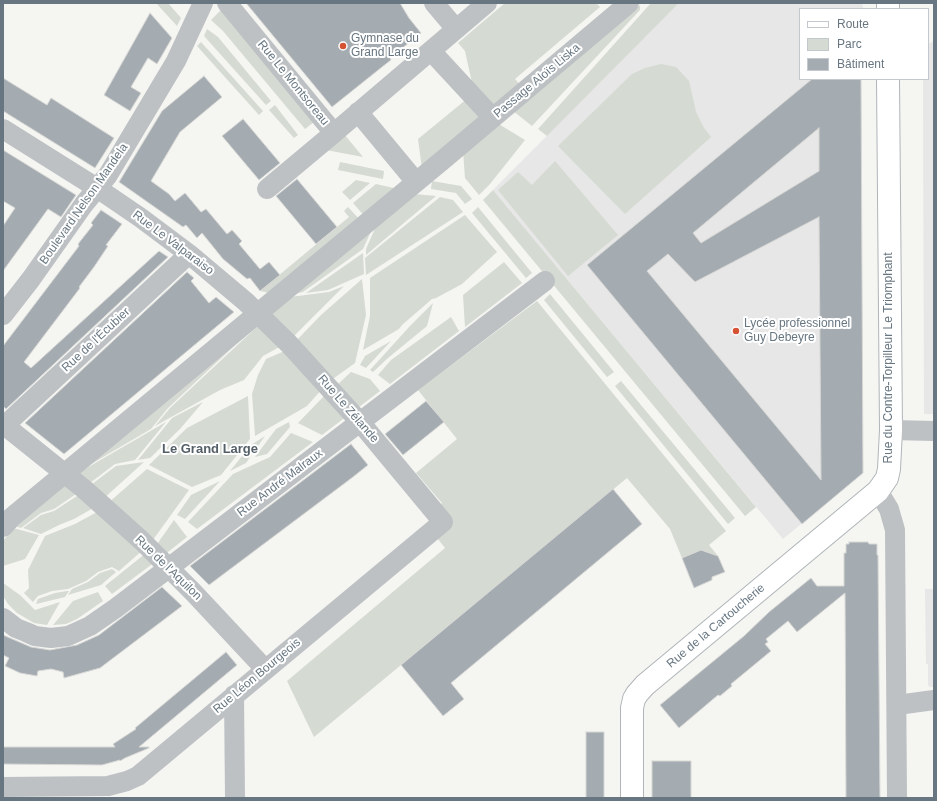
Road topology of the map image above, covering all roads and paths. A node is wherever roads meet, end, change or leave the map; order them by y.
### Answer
1 (203, 3) edge
2 (227, 3) edge
3 (434, 3) edge
4 (487, 3) edge
5 (629, 3) edge
6 (456, 29) junction
7 (430, 51) junction
8 (888, 80) edge
9 (358, 112) junction
10 (493, 118) junction
11 (3, 129) edge
12 (334, 133) junction
13 (416, 182) junction
14 (97, 188) junction
15 (267, 189) dead end
16 (189, 254) junction
17 (545, 281) dead end
18 (252, 308) junction
19 (3, 316) edge
20 (360, 422) junction
21 (4, 426) edge
22 (891, 430) junction
23 (934, 430) edge
24 (64, 473) junction
25 (878, 492) junction
26 (443, 522) joint
27 (3, 527) edge
28 (169, 567) junction
29 (3, 618) edge
30 (265, 669) junction
31 (234, 695) junction
32 (934, 700) edge
33 (897, 705) junction
34 (3, 787) edge
35 (235, 798) edge
36 (632, 798) edge
37 (897, 798) edge

1 - 14 street, Boulevard Nelson Mandela
2 - 12 street, Rue Le Montsoreau
3 - 6 street
4 - 6 street
5 - 10 street, Passage Aloïs Liska
6 - 7 street
7 - 9 street
7 - 10 street
8 - 22 street, Rue du Contre-Torpilleur Le Triomphant
9 - 12 street
9 - 13 street
10 - 13 street, Passage Aloïs Liska
11 - 14 street, Rue Le Valparaiso
12 - 15 street, Rue Le Montsoreau
13 - 18 street
14 - 16 street, Rue Le Valparaiso
14 - 19 street, Boulevard Nelson Mandela
16 - 18 street, Rue Le Valparaiso
16 - 21 street, Rue de l'Écubier
17 - 20 street, Rue André Malraux
18 - 20 street, Rue Le Zélande
18 - 24 street
20 - 26 street, Rue Le Zélande
20 - 28 street, Rue André Malraux
21 - 24 street, Rue de l'Aquilon
22 - 23 street
22 - 25 street, Rue du Contre-Torpilleur Le Triomphant
24 - 27 street
24 - 28 street, Rue de l'Aquilon
25 - 33 street
25 - 36 street, Rue de la Cartoucherie
26 - 30 street, Rue Léon Bourgeois
28 - 29 street, Rue André Malraux
28 - 30 street, Rue de l'Aquilon
30 - 31 street, Rue Léon Bourgeois
31 - 34 street, Rue Léon Bourgeois
31 - 35 street
32 - 33 street
33 - 37 street

